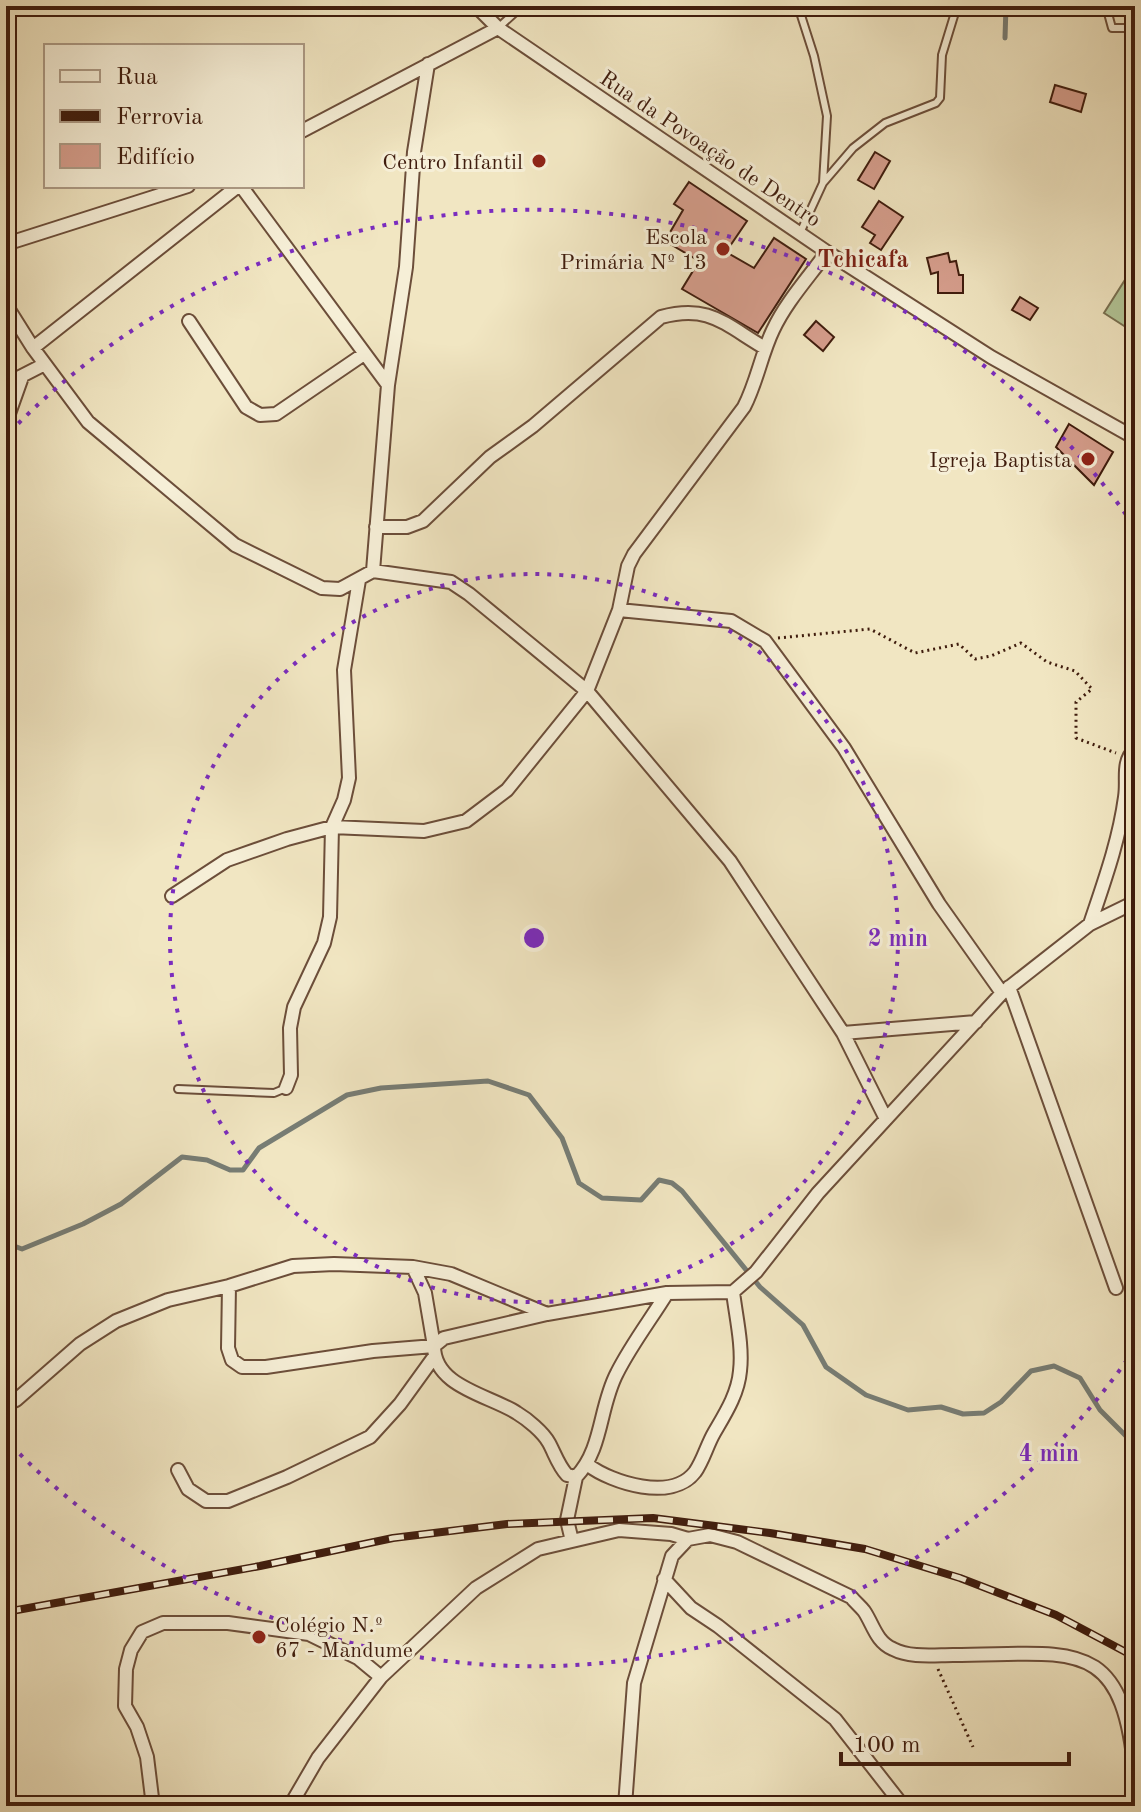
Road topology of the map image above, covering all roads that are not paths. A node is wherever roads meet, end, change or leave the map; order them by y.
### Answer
1 (476, 6) edge
2 (522, 6) edge
3 (798, 6) edge
4 (957, 6) edge
5 (1106, 6) edge
6 (498, 28) junction
7 (1135, 28) edge
8 (428, 64) junction
9 (304, 130) edge
10 (823, 183) junction
11 (182, 188) edge
12 (237, 188) edge
13 (241, 188) edge
14 (6, 222) edge
15 (800, 233) junction
16 (7, 244) edge
17 (827, 252) junction
18 (6, 305) edge
19 (189, 321) dead end
20 (33, 348) junction
21 (765, 348) junction
22 (364, 354) junction
23 (45, 364) junction
24 (22, 377) junction
25 (6, 384) edge
26 (388, 385) junction
27 (6, 422) edge
28 (1135, 438) edge
29 (376, 527) junction
30 (373, 571) junction
31 (359, 580) junction
32 (619, 610) junction
33 (587, 691) junction
34 (1131, 754) edge
35 (332, 827) junction
36 (172, 896) dead end
37 (1135, 902) edge
38 (1090, 924) junction
39 (1006, 990) junction
40 (976, 1022) junction
41 (843, 1033) junction
42 (286, 1088) joint
43 (178, 1089) dead end
44 (886, 1119) junction
45 (413, 1267) junction
46 (229, 1286) junction
47 (737, 1288) junction
48 (1116, 1288) dead end
49 (667, 1293) junction
50 (547, 1314) junction
51 (434, 1352) junction
52 (6, 1404) edge
53 (588, 1465) junction
54 (178, 1470) dead end
55 (576, 1477) junction
56 (688, 1539) junction
57 (572, 1541) junction
58 (664, 1579) junction
59 (381, 1677) junction
60 (1135, 1775) edge
61 (153, 1806) edge
62 (290, 1806) edge
63 (625, 1806) edge
64 (903, 1806) edge

1 - 6 street, Rua da Povoação de Dentro
2 - 6 lane
3 - 10 lane
4 - 10 lane
5 - 7 lane
6 - 8 street
6 - 15 street, Rua da Povoação de Dentro
8 - 9 street
8 - 26 street
10 - 15 lane
11 - 16 street
12 - 20 street
13 - 22 street
14 - 16 street
15 - 17 street, Rua da Povoação de Dentro
17 - 21 street
17 - 28 street, Rua da Povoação de Dentro
18 - 20 street
19 - 22 street
20 - 23 street
21 - 29 street
21 - 32 street
22 - 26 street
23 - 24 street
23 - 31 street
24 - 25 street
24 - 27 street
26 - 29 street
29 - 30 street
30 - 31 street
30 - 33 street
31 - 35 street
32 - 33 street
32 - 39 street
33 - 35 street
33 - 41 street
34 - 38 street
35 - 36 street
35 - 42 street
37 - 38 street
38 - 39 street
39 - 40 street
39 - 48 street
40 - 41 street
40 - 44 street
41 - 44 street
42 - 43 lane
44 - 47 street
45 - 46 street
45 - 50 street
45 - 51 street
46 - 51 street
46 - 52 street
47 - 49 street
47 - 53 street
49 - 50 street
49 - 53 street
50 - 51 street
51 - 54 street
51 - 55 street
53 - 55 street
55 - 57 street
56 - 57 street
56 - 58 street
56 - 60 street
57 - 59 street
58 - 63 street
58 - 64 street
59 - 61 street
59 - 62 street

